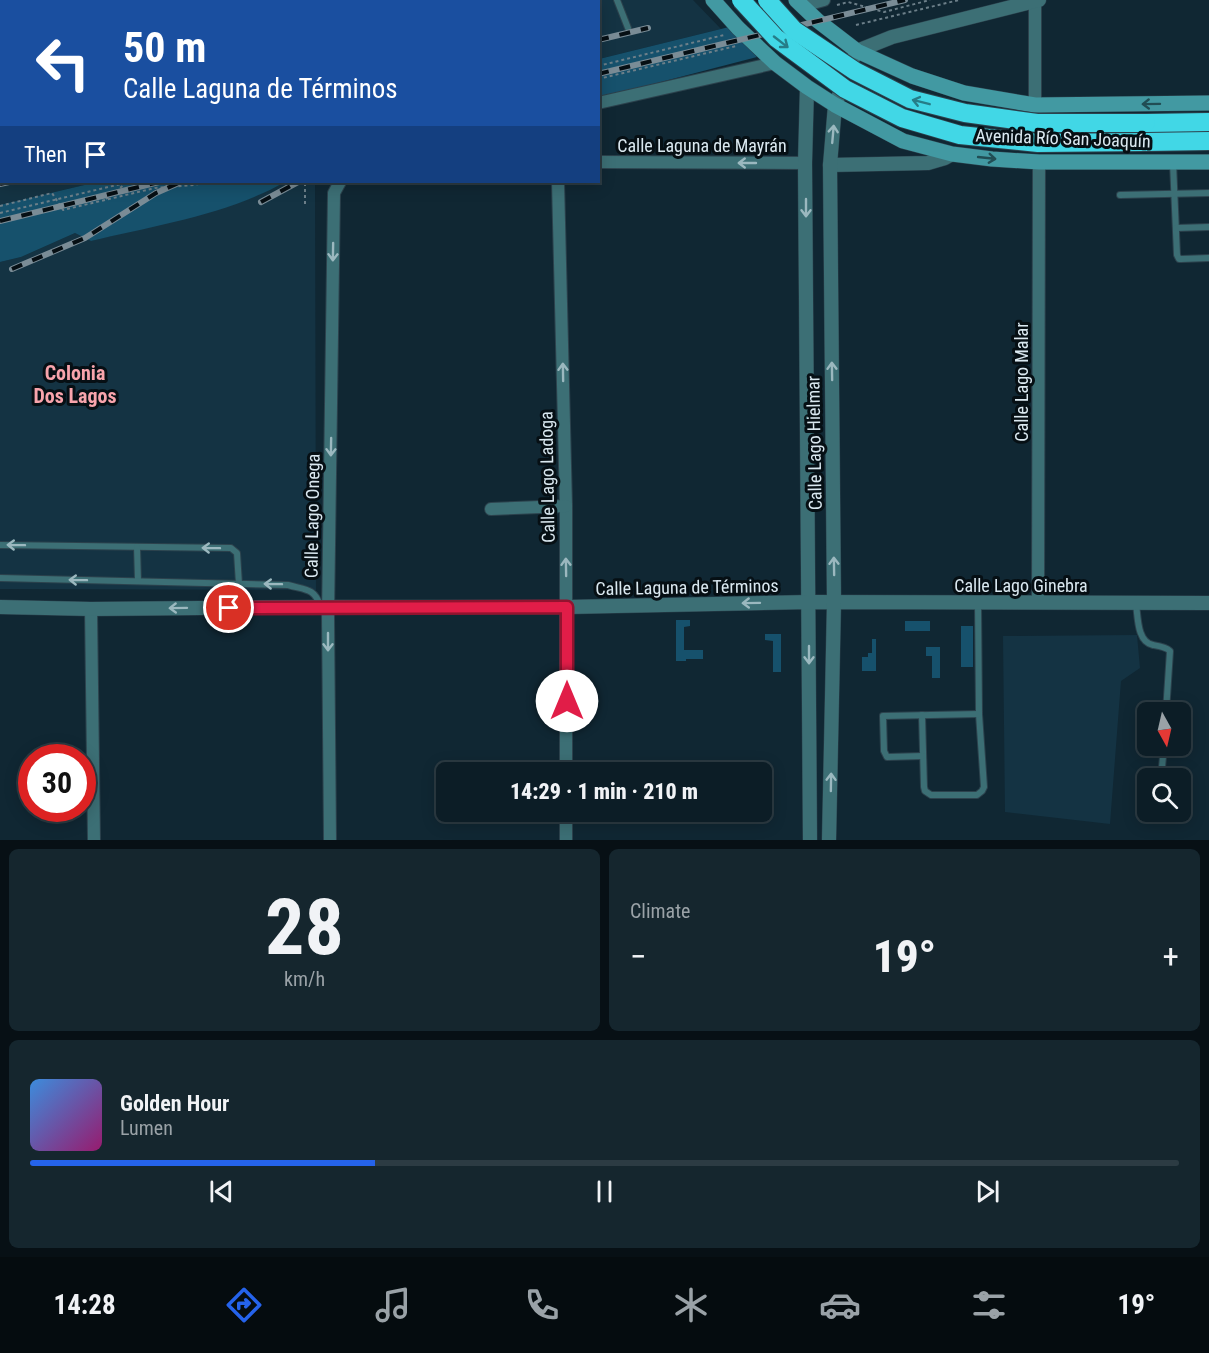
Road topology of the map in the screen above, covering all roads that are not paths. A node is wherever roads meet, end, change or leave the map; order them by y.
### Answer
1 (617, 0) edge
2 (713, 0) edge
3 (741, 0) edge
4 (766, 0) edge
5 (1037, 0) edge
6 (799, 3) edge
7 (826, 4) edge
8 (628, 28) dead end
9 (857, 51) junction
10 (775, 63) junction
11 (807, 87) junction
12 (963, 93) junction
13 (600, 103) edge
14 (1209, 103) edge
15 (835, 105) junction
16 (1035, 105) junction
17 (1209, 122) edge
18 (1209, 141) edge
19 (952, 154) junction
20 (600, 162) edge
21 (1039, 162) junction
22 (1173, 162) junction
23 (1209, 162) edge
24 (805, 163) junction
25 (830, 165) junction
26 (558, 183) edge
27 (337, 187) edge
28 (1209, 193) edge
29 (1174, 194) junction
30 (1120, 195) dead end
31 (1209, 227) edge
32 (1176, 228) junction
33 (1209, 258) edge
34 (566, 506) junction
35 (491, 509) dead end
36 (0, 545) edge
37 (137, 547) junction
38 (0, 578) edge
39 (138, 581) junction
40 (239, 584) junction
41 (809, 602) junction
42 (834, 602) junction
43 (978, 603) junction
44 (1038, 603) junction
45 (1136, 603) junction
46 (1209, 603) edge
47 (325, 607) junction
48 (567, 607) junction
49 (0, 608) edge
50 (91, 609) junction
51 (1167, 702) edge
52 (979, 714) junction
53 (922, 715) junction
54 (923, 756) junction
55 (566, 762) edge
56 (566, 822) edge
57 (93, 840) edge
58 (330, 840) edge
59 (566, 840) edge
60 (810, 840) edge
61 (829, 840) edge

1 - 8 lane
2 - 10 main road, Avenida Río San Joaquín
3 -> 18 highway, Avenida Río San Joaquín, bridge
17 -> 4 highway, Avenida Río San Joaquín, bridge
5 - 9 street
5 - 16 street
6 - 7 street
6 - 9 main road, Avenida Río San Joaquín
9 - 12 main road, Avenida Río San Joaquín
9 - 15 street, Calle Lago Hielmar
10 - 11 main road, Avenida Río San Joaquín
10 - 13 street
11 - 15 main road, Avenida Río San Joaquín
11 - 24 street, Calle Lago Hielmar
12 - 16 main road, Avenida Río San Joaquín
12 - 19 main road
14 -> 16 main road, Avenida Río San Joaquín
15 - 19 main road, Avenida Río San Joaquín
25 -> 15 street, Calle Lago Hielmar
19 -> 21 main road, Avenida Río San Joaquín
19 - 25 street
24 -> 20 street, Calle Laguna de Mayrán
21 - 22 main road, Avenida Río San Joaquín
21 - 44 street, Calle Lago Malar
22 - 23 main road, Avenida Río San Joaquín
22 - 29 lane
24 -> 41 street, Calle Lago Hielmar
42 -> 25 street, Calle Lago Hielmar
34 -> 26 street, Calle Lago Ladoga
27 -> 47 street, Calle Lago Onega
28 - 29 lane
29 - 30 lane
29 - 32 lane
31 - 32 lane
32 - 33 lane
34 - 35 street
48 -> 34 street, Calle Lago Ladoga
37 -> 36 lane
37 - 39 lane
40 -> 37 lane
39 -> 38 lane
39 - 40 lane
47 -> 40 lane
41 - 42 street, Calle Laguna de Términos
41 -> 48 street, Calle Laguna de Términos
41 -> 60 street, Calle Lago Hielmar
42 - 43 street, Calle Lago Ginebra
61 -> 42 street, Calle Lago Hielmar
43 - 44 street, Calle Lago Ginebra
43 - 52 lane
44 - 45 street, Calle Lago Ginebra
45 - 46 street, Calle Lago Ginebra
45 - 51 lane
47 - 48 street, Calle Laguna de Términos
47 -> 50 street, Calle Laguna de Términos
47 -> 58 street, Calle Lago Onega
48 - 55 street, Calle Lago Ladoga
49 - 50 street, Calle Laguna de Términos
50 - 57 street
52 - 53 lane
52 - 54 lane
53 - 54 lane
53 - 54 lane
56 - 59 street

